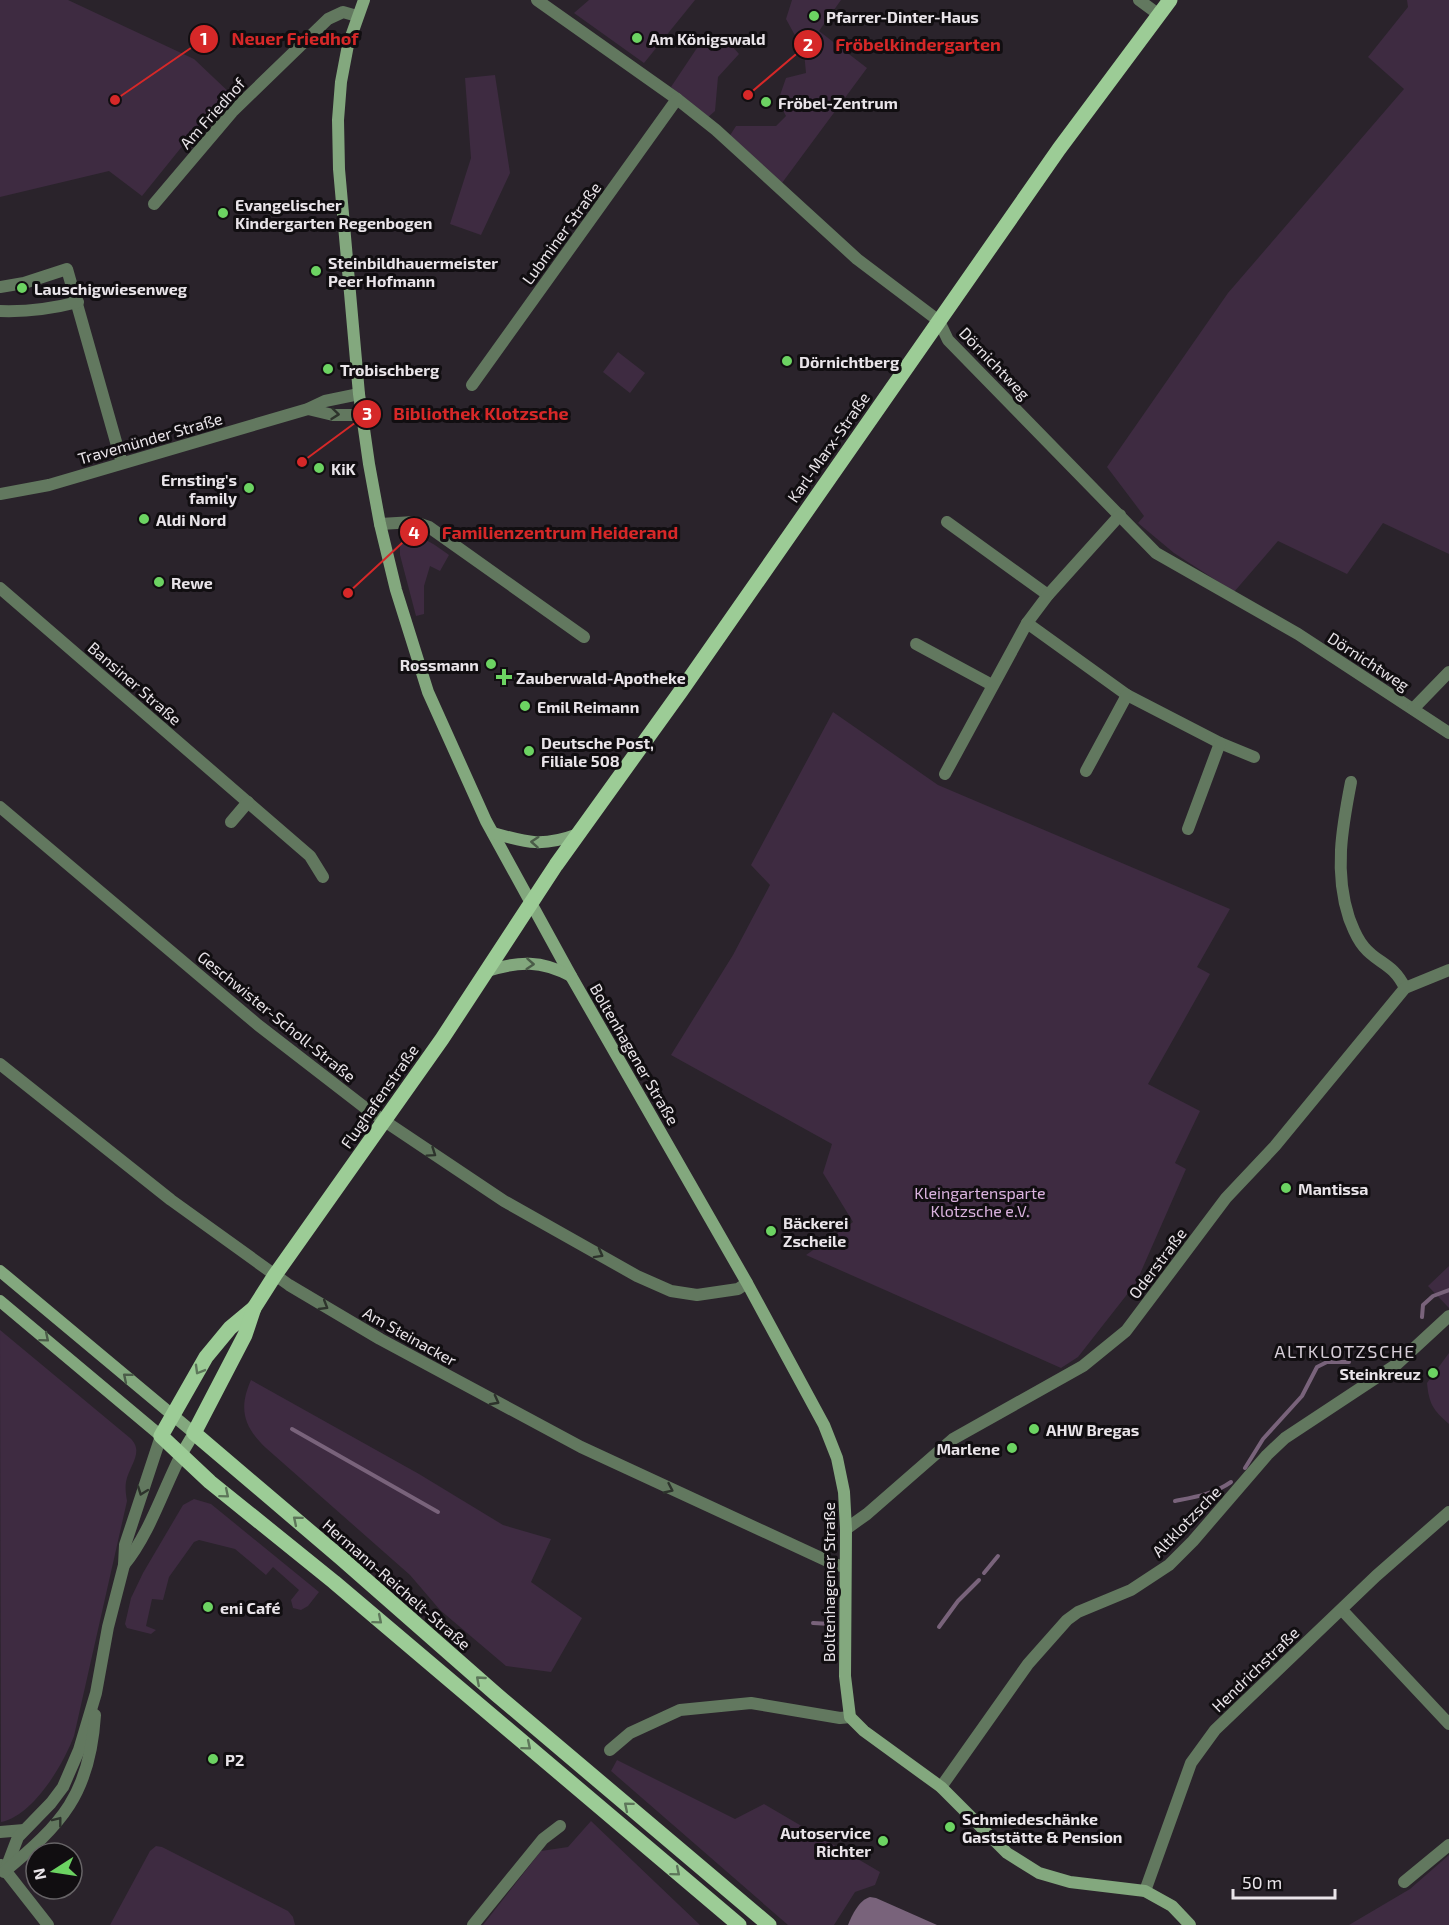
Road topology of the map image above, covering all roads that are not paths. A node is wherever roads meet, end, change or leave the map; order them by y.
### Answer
1 (364, 0) edge
2 (537, 0) edge
3 (1139, 0) edge
4 (1170, 0) edge
5 (1158, 14) junction
6 (357, 16) junction
7 (677, 99) junction
8 (154, 204) dead end
9 (0, 287) edge
10 (78, 302) junction
11 (0, 311) edge
12 (939, 321) junction
13 (472, 385) dead end
14 (359, 394) junction
15 (308, 410) junction
16 (362, 415) junction
17 (122, 463) junction
18 (0, 494) edge
19 (1120, 515) junction
20 (946, 522) dead end
21 (380, 524) junction
22 (0, 588) edge
23 (1048, 595) junction
24 (1027, 623) junction
25 (584, 637) dead end
26 (916, 644) dead end
27 (1449, 672) edge
28 (992, 686) junction
29 (1127, 695) junction
30 (1413, 709) junction
31 (1449, 734) edge
32 (1220, 743) junction
33 (1254, 758) dead end
34 (1086, 771) dead end
35 (945, 774) dead end
36 (1351, 782) dead end
37 (248, 802) junction
38 (0, 807) edge
39 (231, 822) dead end
40 (1188, 829) dead end
41 (493, 833) junction
42 (578, 834) junction
43 (323, 877) dead end
44 (531, 903) junction
45 (1449, 970) edge
46 (487, 971) junction
47 (571, 976) junction
48 (1405, 988) junction
49 (0, 1064) edge
50 (384, 1121) junction
51 (0, 1271) edge
52 (275, 1275) junction
53 (747, 1283) junction
54 (0, 1301) edge
55 (254, 1308) junction
56 (1449, 1316) edge
57 (172, 1414) junction
58 (194, 1433) junction
59 (161, 1436) junction
60 (181, 1455) junction
61 (1449, 1512) edge
62 (846, 1529) junction
63 (124, 1564) junction
64 (845, 1567) junction
65 (1342, 1610) junction
66 (96, 1693) junction
67 (850, 1717) junction
68 (1449, 1724) edge
69 (610, 1750) dead end
70 (941, 1787) junction
71 (560, 1826) dead end
72 (24, 1830) junction
73 (0, 1833) edge
74 (1449, 1845) edge
75 (2, 1870) edge
76 (1404, 1882) dead end
77 (1145, 1891) junction
78 (48, 1925) edge
79 (473, 1925) edge
80 (739, 1925) edge
81 (769, 1925) edge
82 (1190, 1925) edge

1 - 6 street, Boltenhagener Straße
2 - 7 street, Dörnichtweg
3 - 5 street
4 - 5 main road, Karl-Marx-Straße
5 - 12 main road, Karl-Marx-Straße
6 - 8 street, Am Friedhof
6 - 14 street, Boltenhagener Straße
7 - 12 street, Dörnichtweg
7 - 13 street, Lubminer Straße
9 - 10 street
10 - 11 street
10 - 17 street
12 - 19 street, Dörnichtweg
12 - 42 main road, Karl-Marx-Straße
14 - 15 street, Travemünder Straße
14 - 16 street, Boltenhagener Straße
15 -> 16 street, Travemünder Straße
15 - 17 street, Travemünder Straße
16 - 21 street, Boltenhagener Straße
17 - 18 street, Travemünder Straße
19 - 23 street
19 - 30 street, Dörnichtweg
20 - 23 street
21 - 25 street
21 - 41 street, Boltenhagener Straße
22 - 37 street, Bansiner Straße
23 - 24 street
24 - 28 street
24 - 29 street
26 - 28 street
27 - 30 street, Dörnichtweg
28 - 35 street
29 - 32 street
29 - 34 street
30 - 31 street, Dörnichtweg
32 - 33 street
32 - 40 street
36 - 48 street
37 - 39 street
37 - 43 street, Bansiner Straße
38 - 50 street, Geschwister-Scholl-Straße
42 -> 41 street
41 - 44 street, Boltenhagener Straße
42 - 44 main road, Karl-Marx-Straße
44 - 46 main road, Flughafenstraße
44 - 47 street, Boltenhagener Straße
45 - 48 street, Oderstraße
46 -> 47 street
46 - 50 main road, Flughafenstraße
47 - 53 street, Boltenhagener Straße
48 - 62 street, Oderstraße
49 - 52 street, Am Steinacker
50 - 52 main road, Flughafenstraße
50 -> 53 street, Geschwister-Scholl-Straße
57 -> 51 street, Hermann-Reichelt-Straße
52 - 55 main road, Flughafenstraße
52 -> 64 street, Am Steinacker
53 - 62 street, Boltenhagener Straße
54 -> 59 street
55 -> 57 main road, Flughafenstraße
55 - 58 main road, Flughafenstraße
56 - 70 street, Altklotzsche
57 - 58 street, Hermann-Reichelt-Straße
57 - 59 main road, Flughafenstraße
58 - 60 street, Flughafenstraße
81 -> 58 main road, Hermann-Reichelt-Straße
59 - 60 main road
59 -> 63 street, Flughafenstraße
60 - 63 street, Flughafenstraße
60 -> 80 main road
61 - 65 street, Hendrichstraße
62 - 64 street, Boltenhagener Straße
63 - 66 street, Flughafenstraße
64 - 67 street, Boltenhagener Straße
65 - 68 street
65 - 77 street, Hendrichstraße
66 - 72 street, Flughafenstraße
75 -> 66 street, Flughafenstraße
67 - 69 street
67 - 70 street
70 - 77 street
71 - 79 street
72 - 73 street
72 - 75 street, Flughafenstraße
74 - 76 street
75 - 78 street
77 - 82 street

